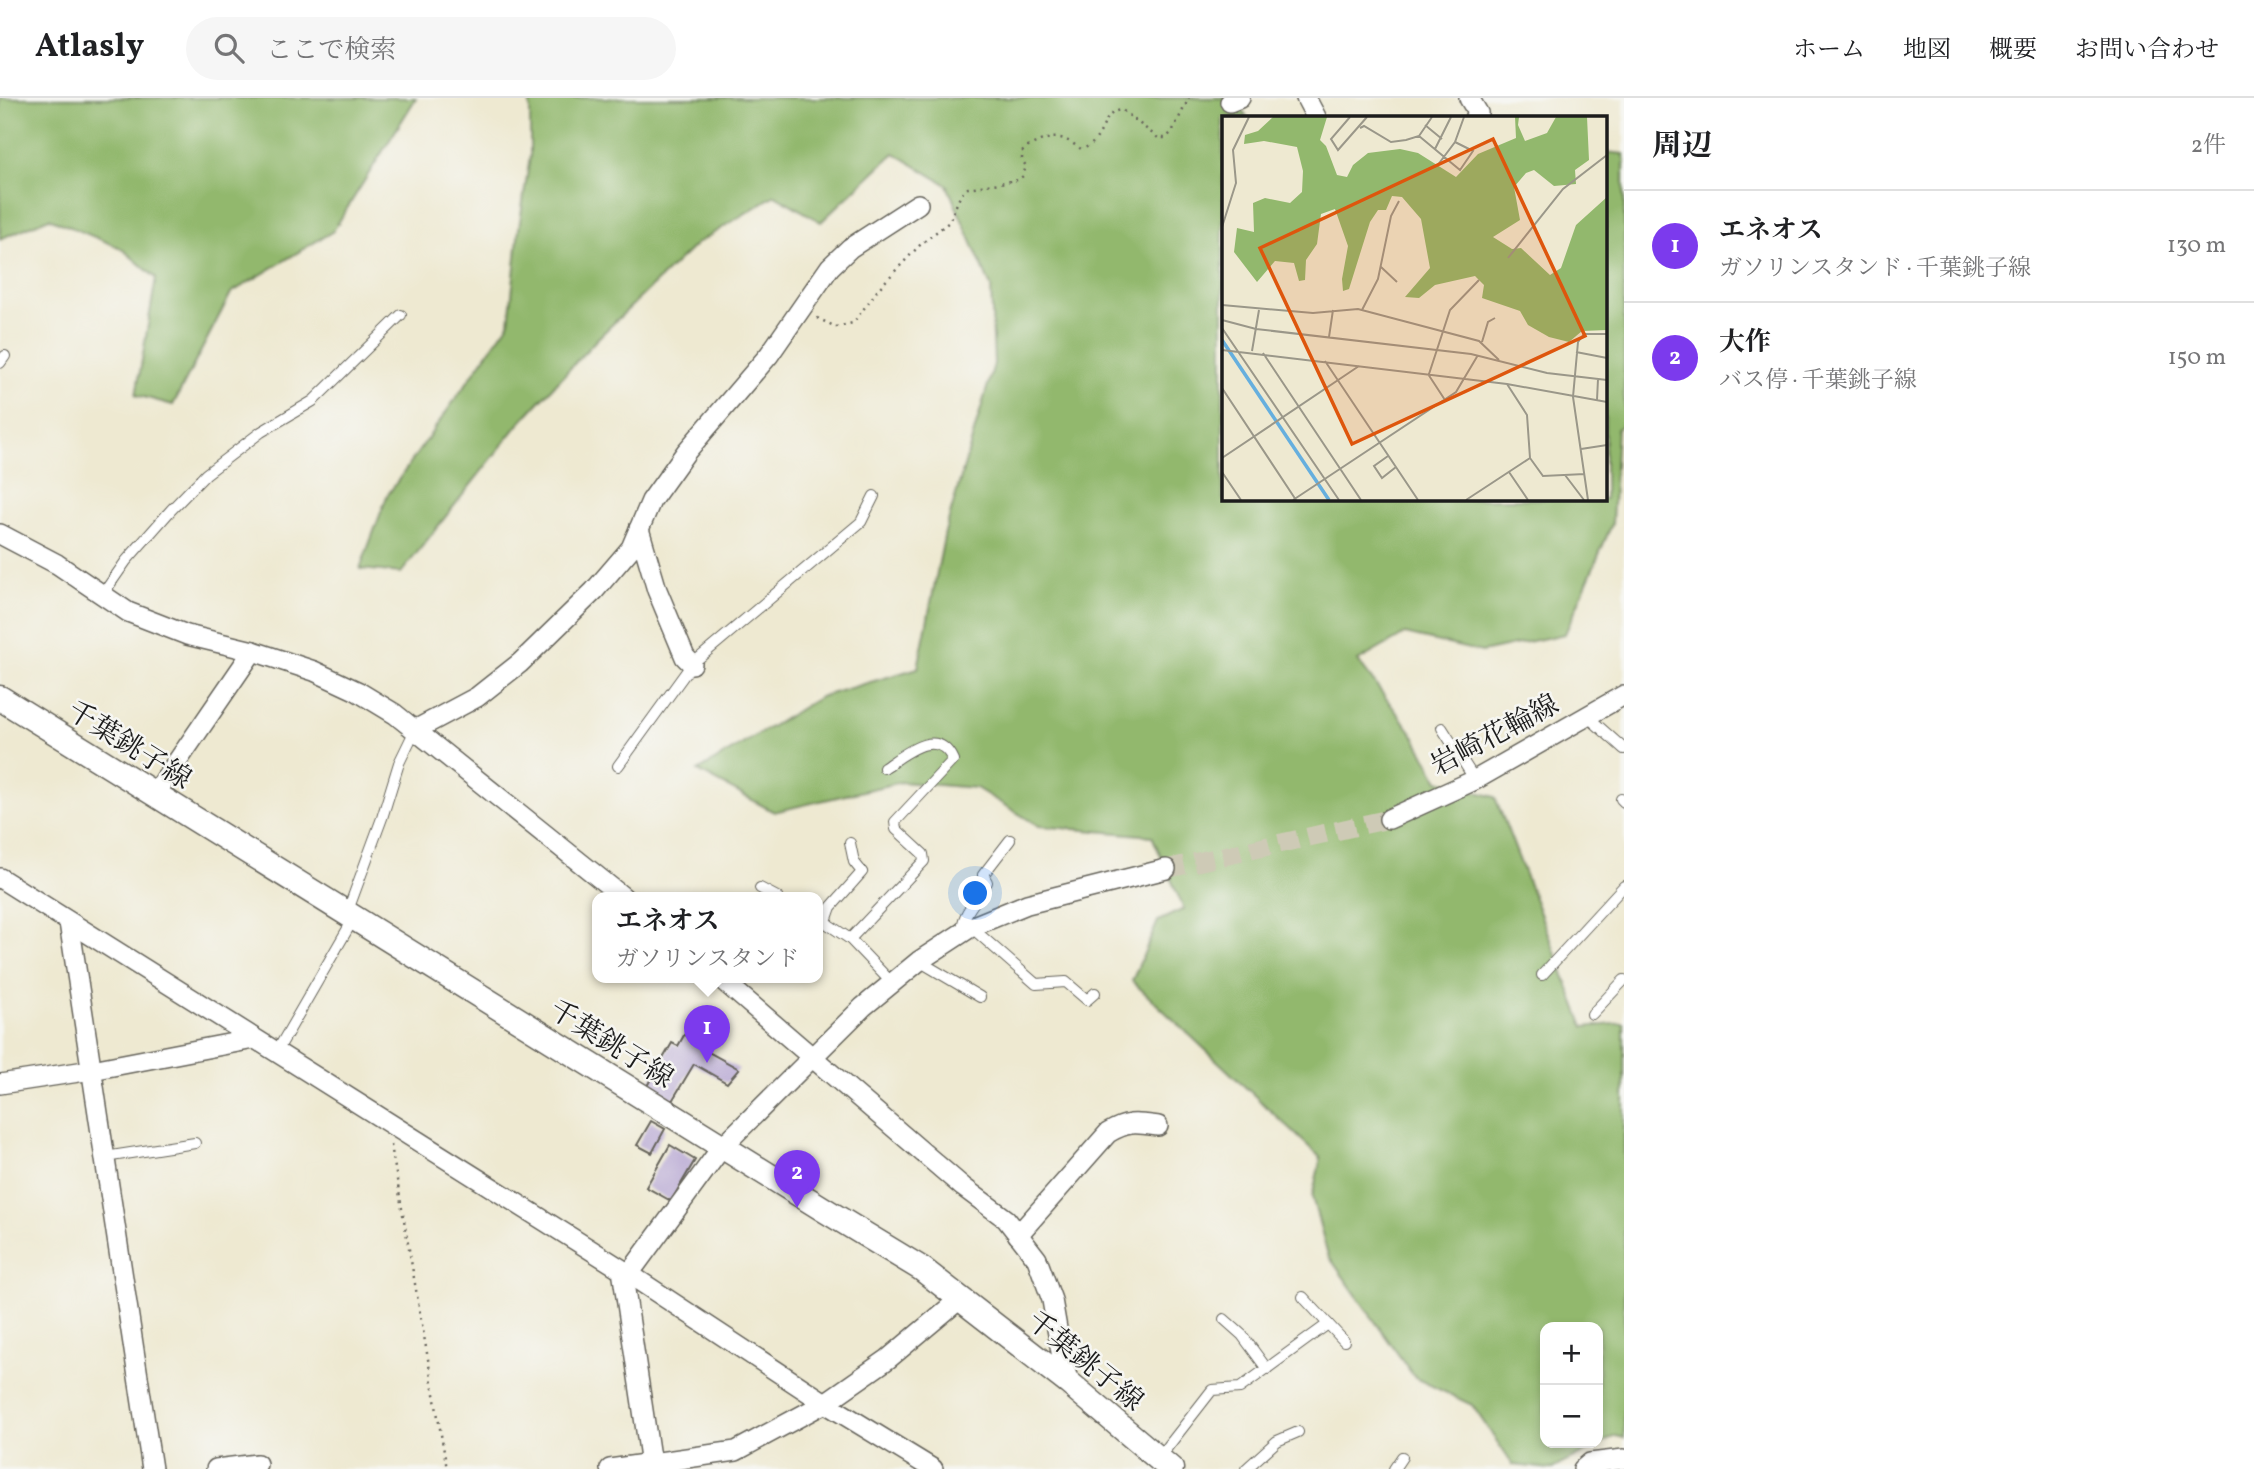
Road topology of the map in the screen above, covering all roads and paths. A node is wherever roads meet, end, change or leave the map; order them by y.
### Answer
1 (1189, 98) edge
2 (1306, 98) edge
3 (1469, 98) edge
4 (1315, 116) edge
5 (1476, 116) edge
6 (918, 204) dead end
7 (802, 310) junction
8 (401, 314) dead end
9 (874, 496) dead end
10 (639, 529) junction
11 (0, 534) edge
12 (103, 594) junction
13 (253, 651) junction
14 (692, 664) junction
15 (1624, 695) edge
16 (0, 698) edge
17 (1587, 716) junction
18 (1442, 728) dead end
19 (415, 730) junction
20 (1624, 749) edge
21 (618, 766) dead end
22 (884, 768) dead end
23 (1475, 780) junction
24 (155, 794) junction
25 (1389, 819) tunnel mouth
26 (1010, 839) dead end
27 (850, 843) dead end
28 (1166, 869) tunnel mouth
29 (0, 878) edge
30 (1624, 886) edge
31 (760, 888) dead end
32 (617, 892) edge
33 (768, 892) edge
34 (350, 915) junction
35 (823, 918) edge
36 (823, 920) edge
37 (69, 922) junction
38 (966, 930) junction
39 (850, 939) junction
40 (919, 961) junction
41 (1542, 975) dead end
42 (1624, 979) edge
43 (891, 982) junction
44 (726, 983) edge
45 (1095, 993) dead end
46 (980, 997) dead end
47 (1592, 1014) dead end
48 (254, 1039) junction
49 (276, 1053) junction
50 (812, 1058) junction
51 (92, 1070) junction
52 (0, 1084) edge
53 (388, 1124) junction
54 (1158, 1126) dead end
55 (195, 1143) dead end
56 (722, 1147) junction
57 (105, 1157) junction
58 (1018, 1235) junction
59 (625, 1272) junction
60 (1303, 1297) dead end
61 (961, 1298) junction
62 (1224, 1319) dead end
63 (1328, 1324) junction
64 (1344, 1341) dead end
65 (1267, 1369) junction
66 (1069, 1383) junction
67 (825, 1403) junction
68 (1298, 1432) dead end
69 (1402, 1457) dead end
70 (1624, 1459) edge
71 (257, 1464) dead end
72 (651, 1464) junction
73 (1165, 1464) edge
74 (152, 1469) edge
75 (216, 1469) edge
76 (447, 1469) edge
77 (610, 1469) edge
78 (933, 1469) edge
79 (1246, 1469) edge
80 (1394, 1469) edge
81 (1583, 1469) edge

1 - 7 path
2 - 4 street
3 - 5 street
6 - 7 street
7 - 10 street
8 - 12 lane
9 - 14 lane
10 - 14 street
10 - 19 street
11 - 12 street
12 - 13 street
13 - 19 street
13 - 24 street
14 - 21 lane
15 - 17 street, 岩崎花輪線
16 - 24 street, 千葉銚子線
17 - 20 lane
17 - 23 street, 岩崎花輪線
18 - 23 lane
19 - 32 street
19 - 34 lane
22 - 39 lane
23 - 25 street, 岩崎花輪線
24 - 34 street, 千葉銚子線
26 - 38 lane
27 - 35 lane
28 - 38 street
29 - 37 street
30 - 41 lane
31 - 33 lane
34 - 49 lane
34 - 56 street, 千葉銚子線
36 - 39 lane
37 - 48 street
37 - 51 street
38 - 40 street
38 - 45 lane
39 - 43 lane
40 - 43 street
40 - 46 lane
42 - 47 lane
43 - 50 street
44 - 50 street
48 - 49 street
48 - 51 street
49 - 53 street
50 - 56 street
50 - 58 street
51 - 52 street
51 - 57 street
53 - 59 street
53 - 76 path
54 - 58 street
55 - 57 lane
56 - 59 street
56 - 61 street, 千葉銚子線
57 - 74 street
58 - 66 street
59 - 67 street
59 - 72 street
60 - 63 lane
61 - 66 street, 千葉銚子線
61 - 67 street
62 - 65 lane
63 - 64 lane
63 - 65 lane
65 - 73 lane
66 - 73 street, 千葉銚子線
67 - 72 street
67 - 78 street
68 - 79 lane
69 - 80 lane
70 - 81 street
71 - 75 street
72 - 77 street

